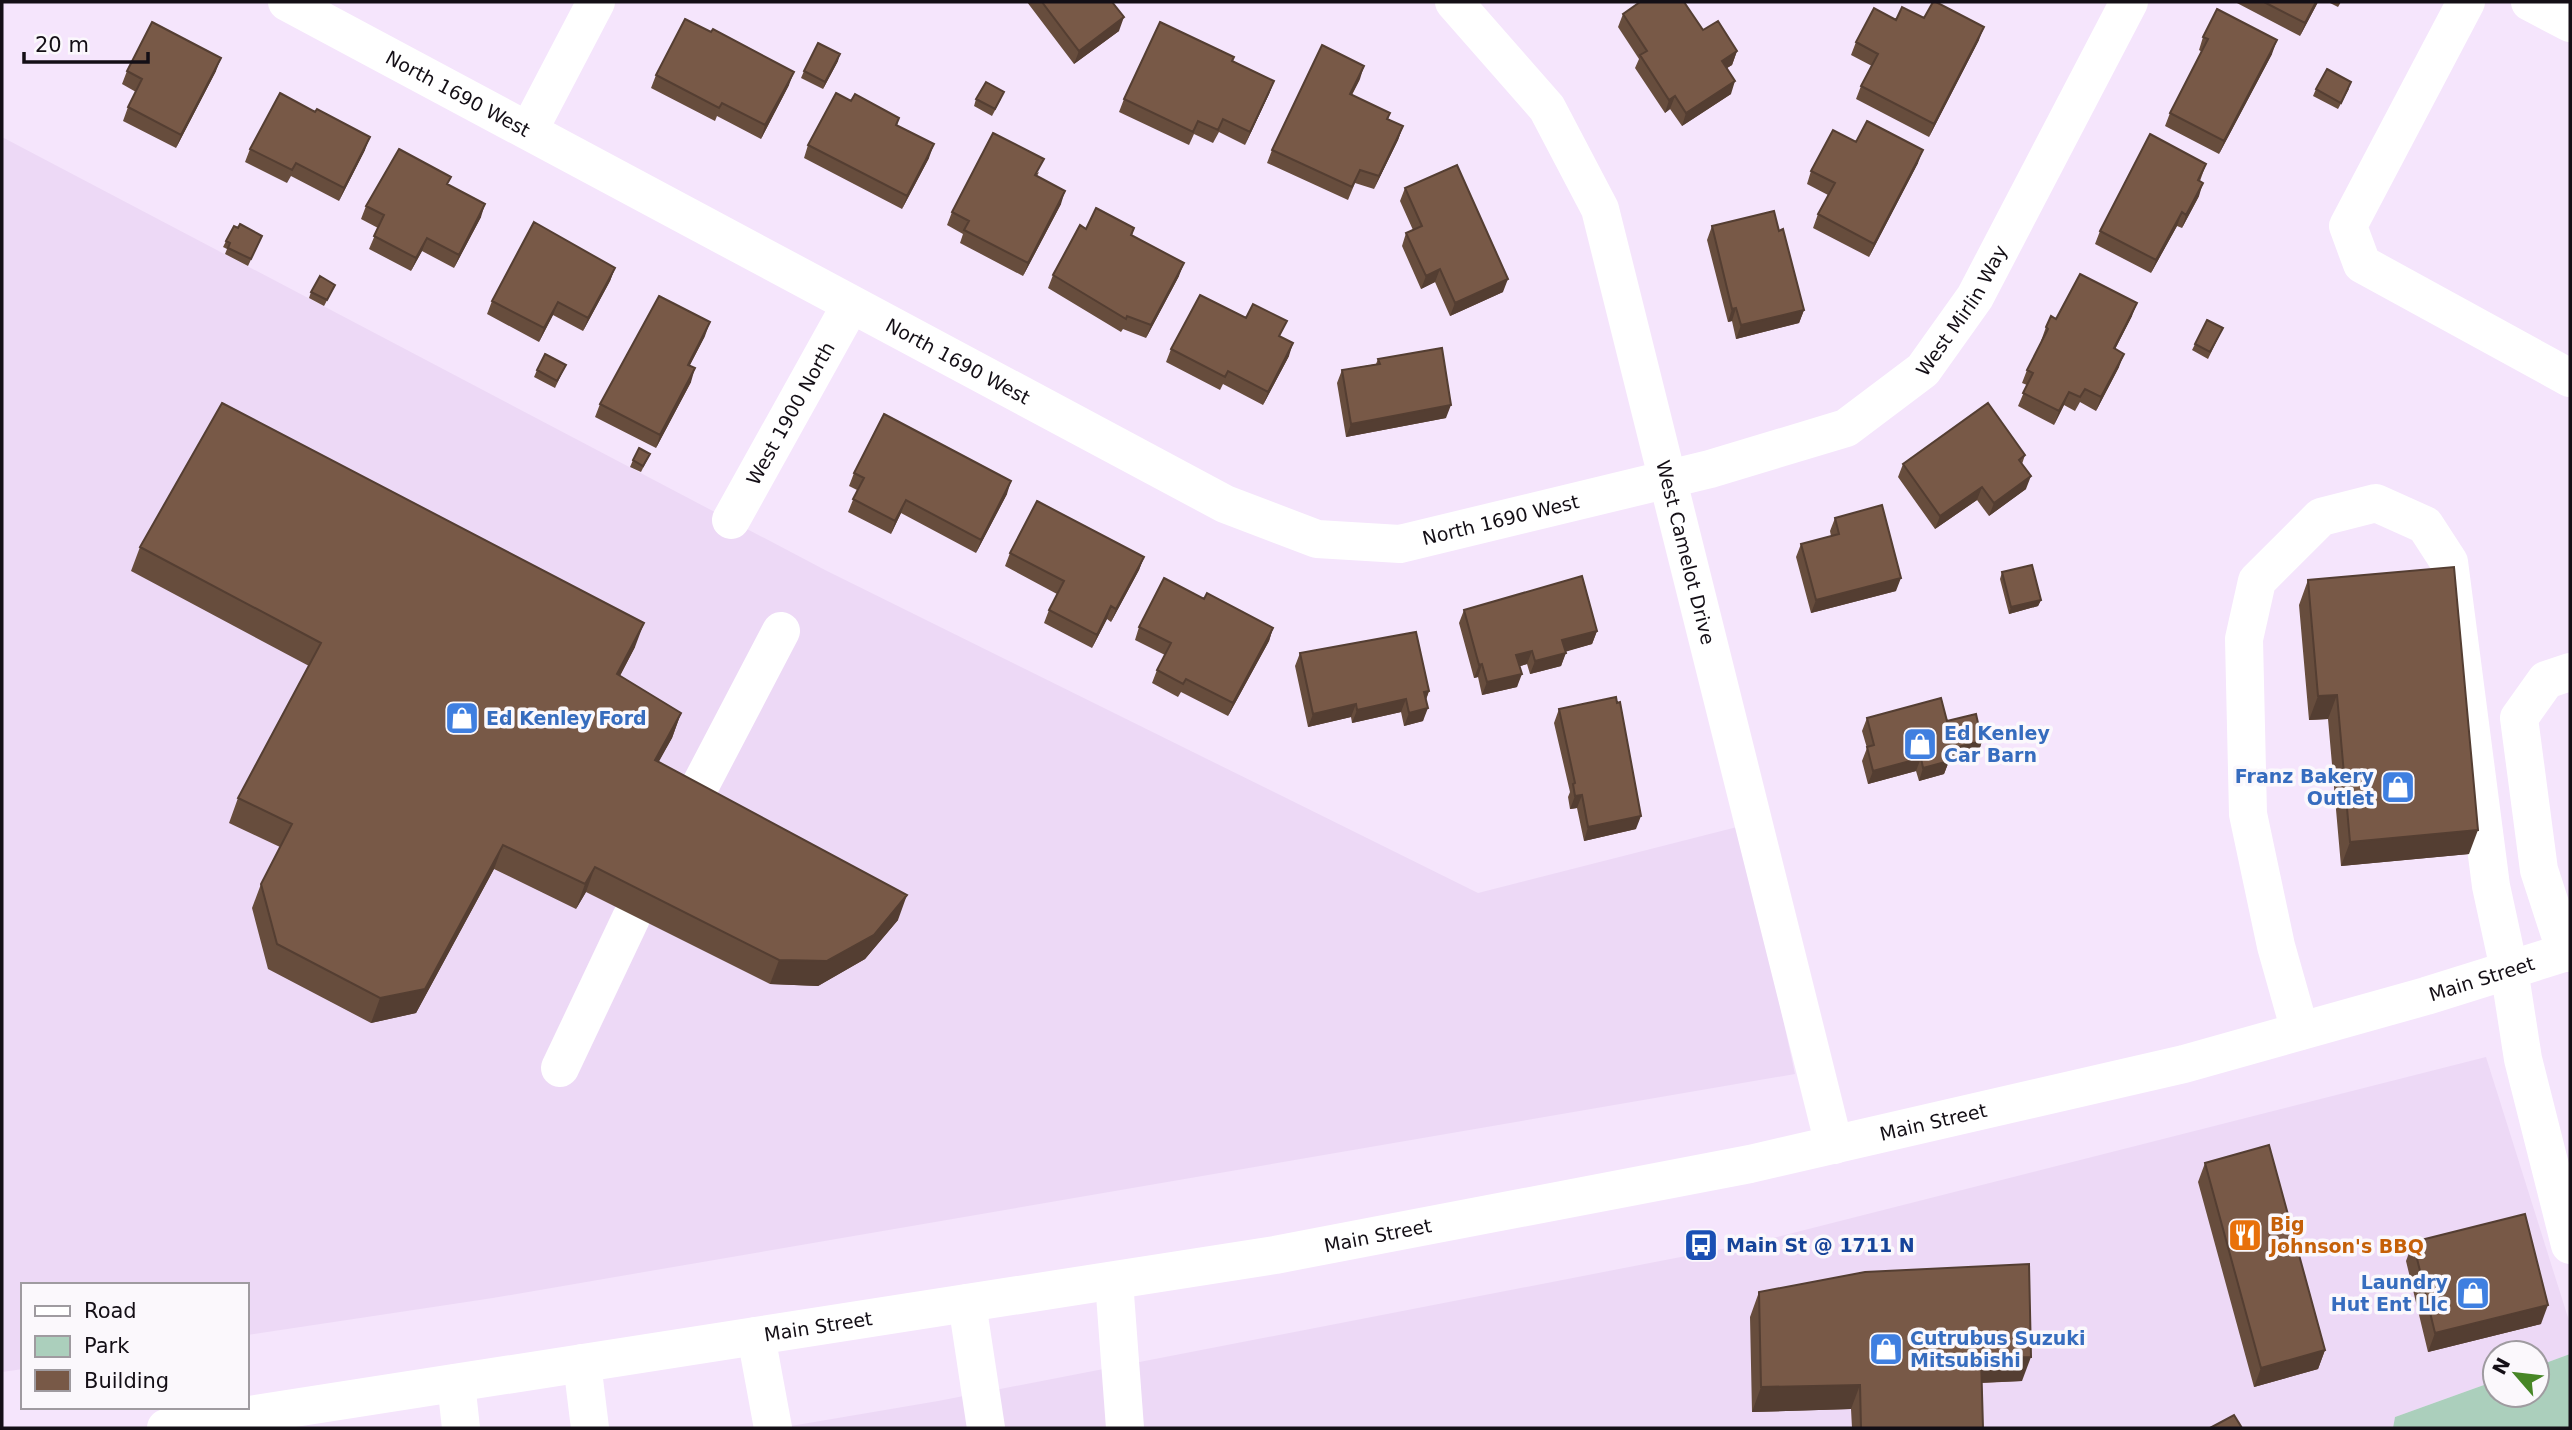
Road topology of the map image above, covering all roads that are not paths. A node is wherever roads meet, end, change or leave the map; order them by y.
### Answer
1 (287, 2) edge
2 (596, 2) edge
3 (1454, 2) edge
4 (2129, 2) edge
5 (2466, 2) edge
6 (2530, 2) edge
7 (2570, 23) edge
8 (528, 130) junction
9 (850, 306) junction
10 (2570, 378) edge
11 (1669, 479) junction
12 (731, 520) dead end
13 (780, 631) dead end
14 (2570, 672) edge
15 (690, 805) edge
16 (631, 918) edge
17 (2568, 952) edge
18 (2509, 969) junction
19 (2300, 1031) junction
20 (560, 1069) dead end
21 (1834, 1145) junction
22 (2570, 1245) edge
23 (1114, 1281) junction
24 (967, 1303) junction
25 (756, 1336) junction
26 (582, 1363) junction
27 (456, 1382) junction
28 (166, 1428) edge
29 (461, 1428) edge
30 (590, 1428) edge
31 (773, 1428) edge
32 (986, 1428) edge
33 (1125, 1428) edge

1 - 8 street, North 1690 West
2 - 8 street
3 - 11 street, West Camelot Drive
4 - 11 street, West Mirlin Way
5 - 10 street
6 - 7 street
8 - 9 street, North 1690 West
9 - 11 street, North 1690 West
9 - 12 street, West 1900 North
11 - 21 street, West Camelot Drive
13 - 15 street
14 - 17 street
16 - 20 street
17 - 18 street, Main Street
18 - 19 street, Main Street
18 - 19 street
18 - 22 street
19 - 21 street, Main Street
21 - 23 street, Main Street
23 - 24 street, Main Street
23 - 33 street
24 - 25 street, Main Street
24 - 32 street
25 - 26 street, Main Street
25 - 31 street
26 - 27 street, Main Street
26 - 30 street
27 - 28 street, Main Street
27 - 29 street

